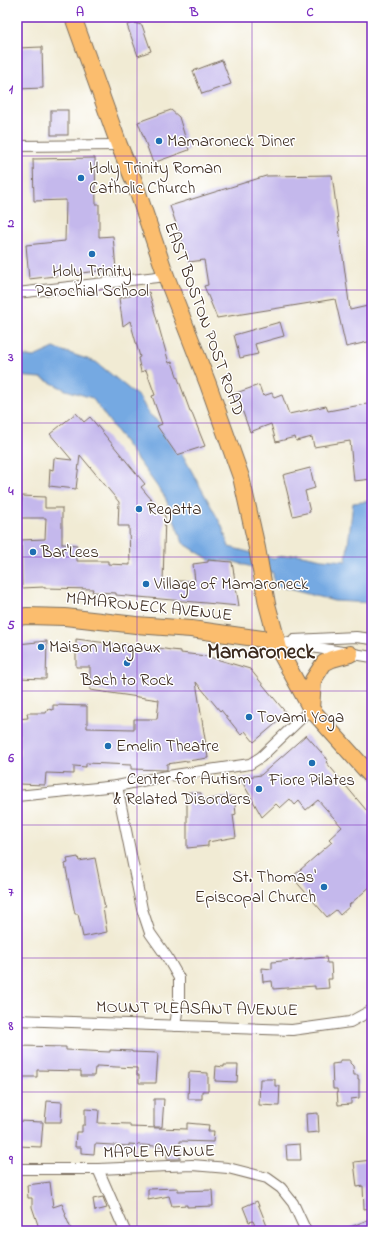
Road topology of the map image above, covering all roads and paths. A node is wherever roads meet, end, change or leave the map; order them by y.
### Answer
1 (73, 17) edge
2 (17, 146) edge
3 (119, 146) junction
4 (166, 276) junction
5 (17, 293) edge
6 (17, 617) edge
7 (372, 639) edge
8 (276, 641) junction
9 (350, 654) junction
10 (372, 657) edge
11 (311, 709) junction
12 (372, 777) edge
13 (117, 786) junction
14 (17, 796) edge
15 (372, 1010) edge
16 (17, 1020) edge
17 (175, 1026) junction
18 (17, 1169) edge
19 (98, 1169) junction
20 (305, 1226) edge
21 (125, 1231) edge

1 - 3 main road, EAST BOSTON POST ROAD
2 - 3 street
3 - 4 main road, EAST BOSTON POST ROAD
4 - 5 street
4 - 8 main road, EAST BOSTON POST ROAD
6 - 8 main road, MAMARONECK AVENUE
7 - 8 street
8 - 9 street
8 - 11 main road, EAST BOSTON POST ROAD
9 - 10 street
9 - 11 main road
11 - 12 main road, EAST BOSTON POST ROAD
11 - 13 street
13 - 14 street
13 - 17 street
15 - 17 street, MOUNT PLEASANT AVENUE
16 - 17 street, MOUNT PLEASANT AVENUE
18 - 19 street, MAPLE AVENUE
19 - 20 street, MAPLE AVENUE
19 - 21 street

